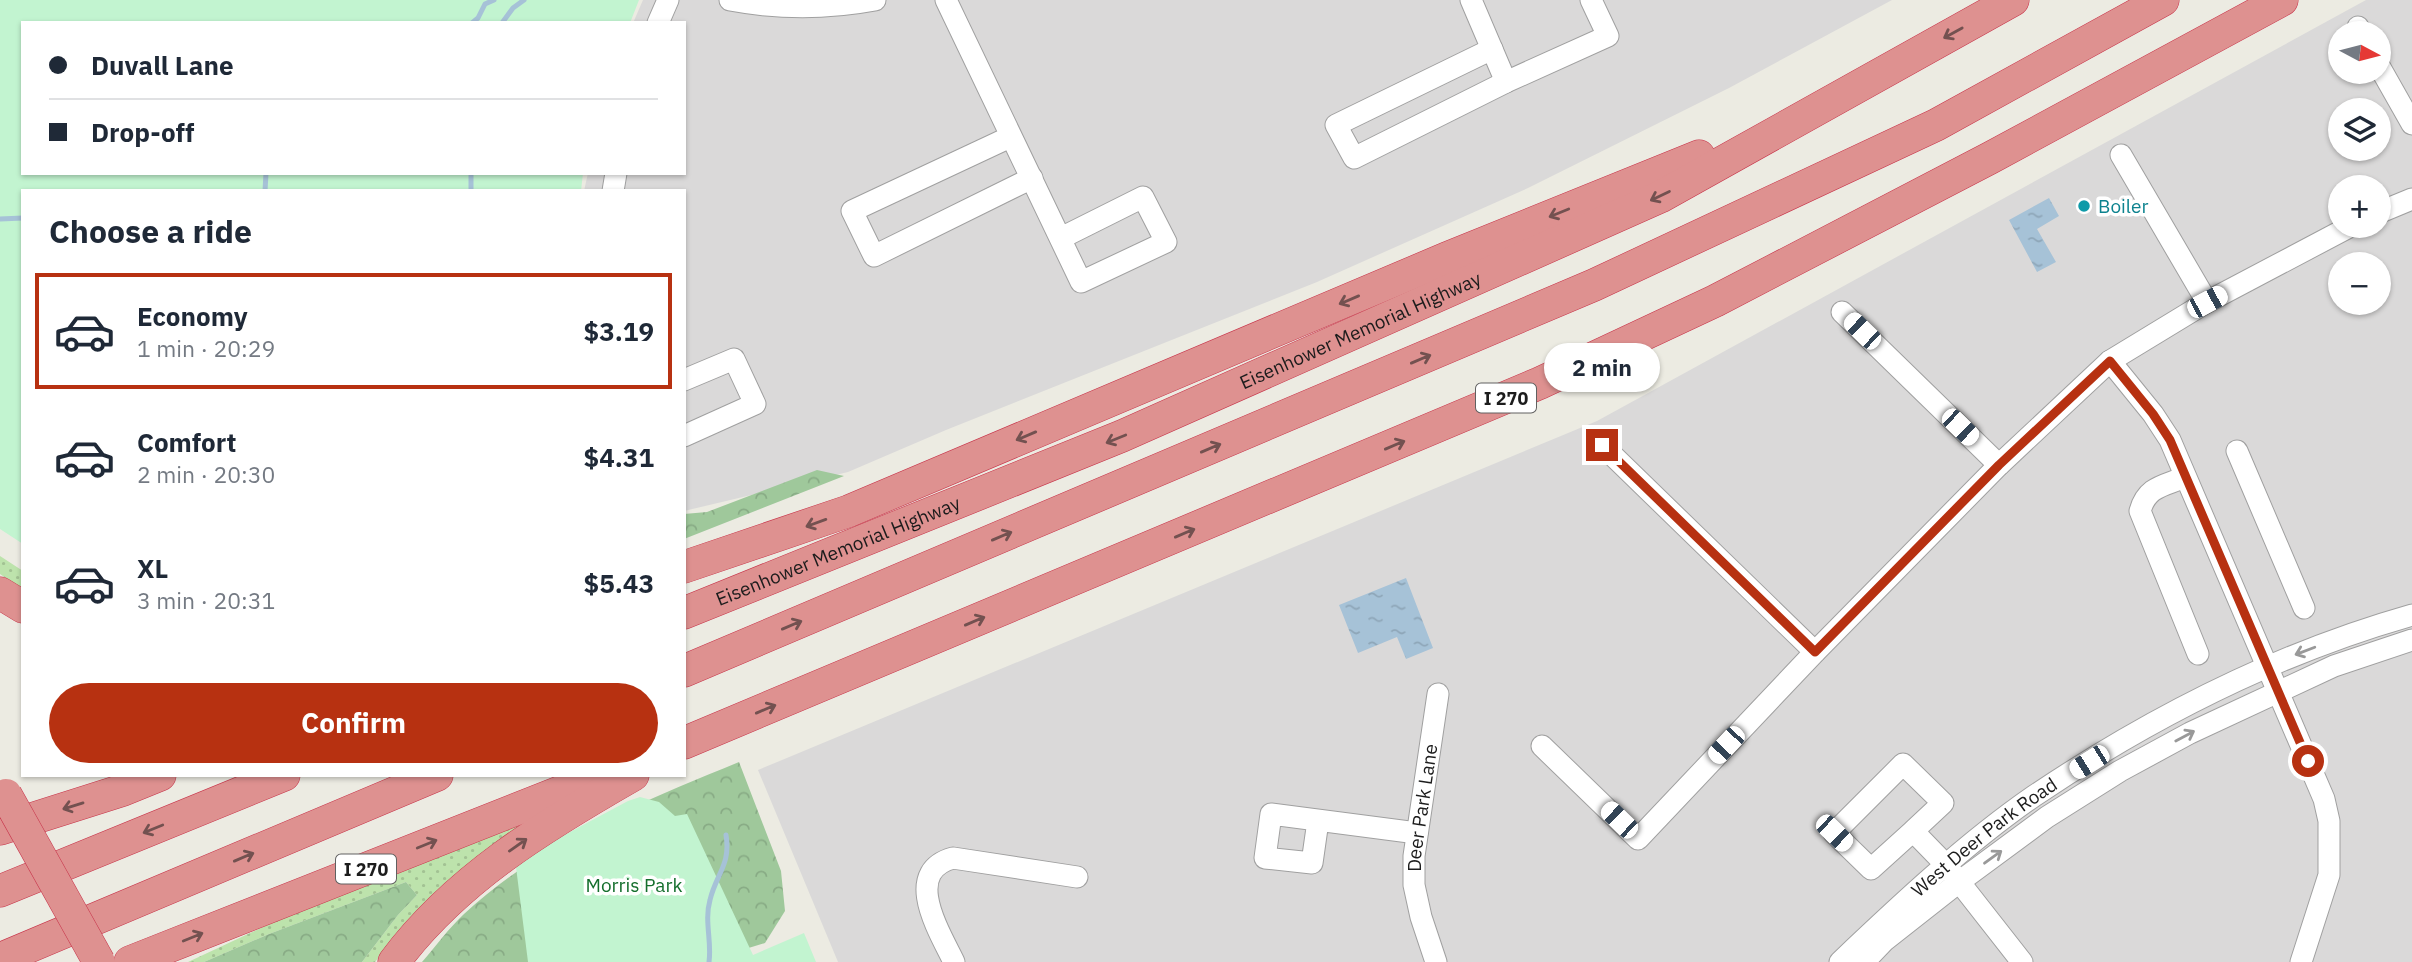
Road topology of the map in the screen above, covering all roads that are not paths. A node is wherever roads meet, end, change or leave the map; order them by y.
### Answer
1 (668, 0) edge
2 (730, 0) edge
3 (875, 0) edge
4 (946, 0) edge
5 (1471, 0) edge
6 (1591, 0) edge
7 (2013, 0) edge
8 (2163, 0) edge
9 (2282, 0) edge
10 (659, 21) edge
11 (1492, 49) junction
12 (1506, 82) junction
13 (2389, 84) edge
14 (1827, 104) junction
15 (2412, 124) edge
16 (1010, 136) junction
17 (2121, 155) dead end
18 (1032, 178) junction
19 (2412, 199) edge
20 (2391, 208) edge
21 (1061, 238) junction
22 (2328, 238) edge
23 (2207, 302) junction
24 (1842, 312) dead end
25 (2110, 361) junction
26 (686, 379) edge
27 (686, 435) edge
28 (1602, 445) dead end
29 (2236, 451) dead end
30 (1999, 465) junction
31 (2185, 477) junction
32 (686, 566) edge
33 (0, 593) edge
34 (21, 606) edge
35 (2304, 608) dead end
36 (686, 612) edge
37 (2412, 615) edge
38 (2412, 640) edge
39 (1815, 652) junction
40 (2198, 654) dead end
41 (2268, 666) junction
42 (686, 670) edge
43 (2280, 692) junction
44 (1438, 694) dead end
45 (690, 742) edge
46 (1542, 746) dead end
47 (155, 777) edge
48 (279, 777) edge
49 (432, 777) edge
50 (598, 777) edge
51 (630, 777) edge
52 (3, 790) edge
53 (1318, 821) dead end
54 (0, 829) edge
55 (1913, 831) junction
56 (1416, 833) junction
57 (1952, 874) junction
58 (1077, 877) dead end
59 (0, 891) edge
60 (0, 959) edge
61 (99, 962) edge
62 (130, 962) edge
63 (394, 962) edge
64 (954, 962) edge
65 (1436, 962) edge
66 (1840, 962) edge
67 (1864, 962) edge
68 (2022, 962) edge
69 (2301, 962) edge

1 - 10 street
2 - 3 street
4 - 16 street
5 - 11 street
6 - 12 street
7 -> 14 highway, Eisenhower Memorial Highway
42 -> 8 highway
45 -> 9 highway, I 270
11 - 12 street
11 - 12 street
13 - 15 street
14 -> 32 highway
14 -> 36 highway, Eisenhower Memorial Highway
16 - 18 street
16 - 18 street
17 - 23 street
18 - 21 street
19 - 20 street
21 - 21 street
22 - 23 street
23 - 25 street
24 - 30 street
25 - 30 street
25 - 31 street
26 - 27 street
28 - 39 street
29 - 35 street
30 - 39 street
31 - 40 street
31 - 41 street
33 - 34 highway
37 -> 41 street, West Deer Park Road
38 - 43 street, West Deer Park Road
39 - 46 street
41 - 43 street
41 - 57 street, West Deer Park Road
57 -> 43 street, West Deer Park Road
43 - 69 street
44 - 56 street, Deer Park Lane
47 -> 54 highway
48 -> 59 highway
60 -> 49 highway
62 -> 50 highway, I 270
63 -> 51 highway
52 - 61 highway, bridge
53 - 56 street
55 - 55 street
55 - 57 street
56 - 65 street, Deer Park Lane
57 - 66 street, West Deer Park Road
57 - 67 street, West Deer Park Road
57 - 68 street
58 - 64 street

